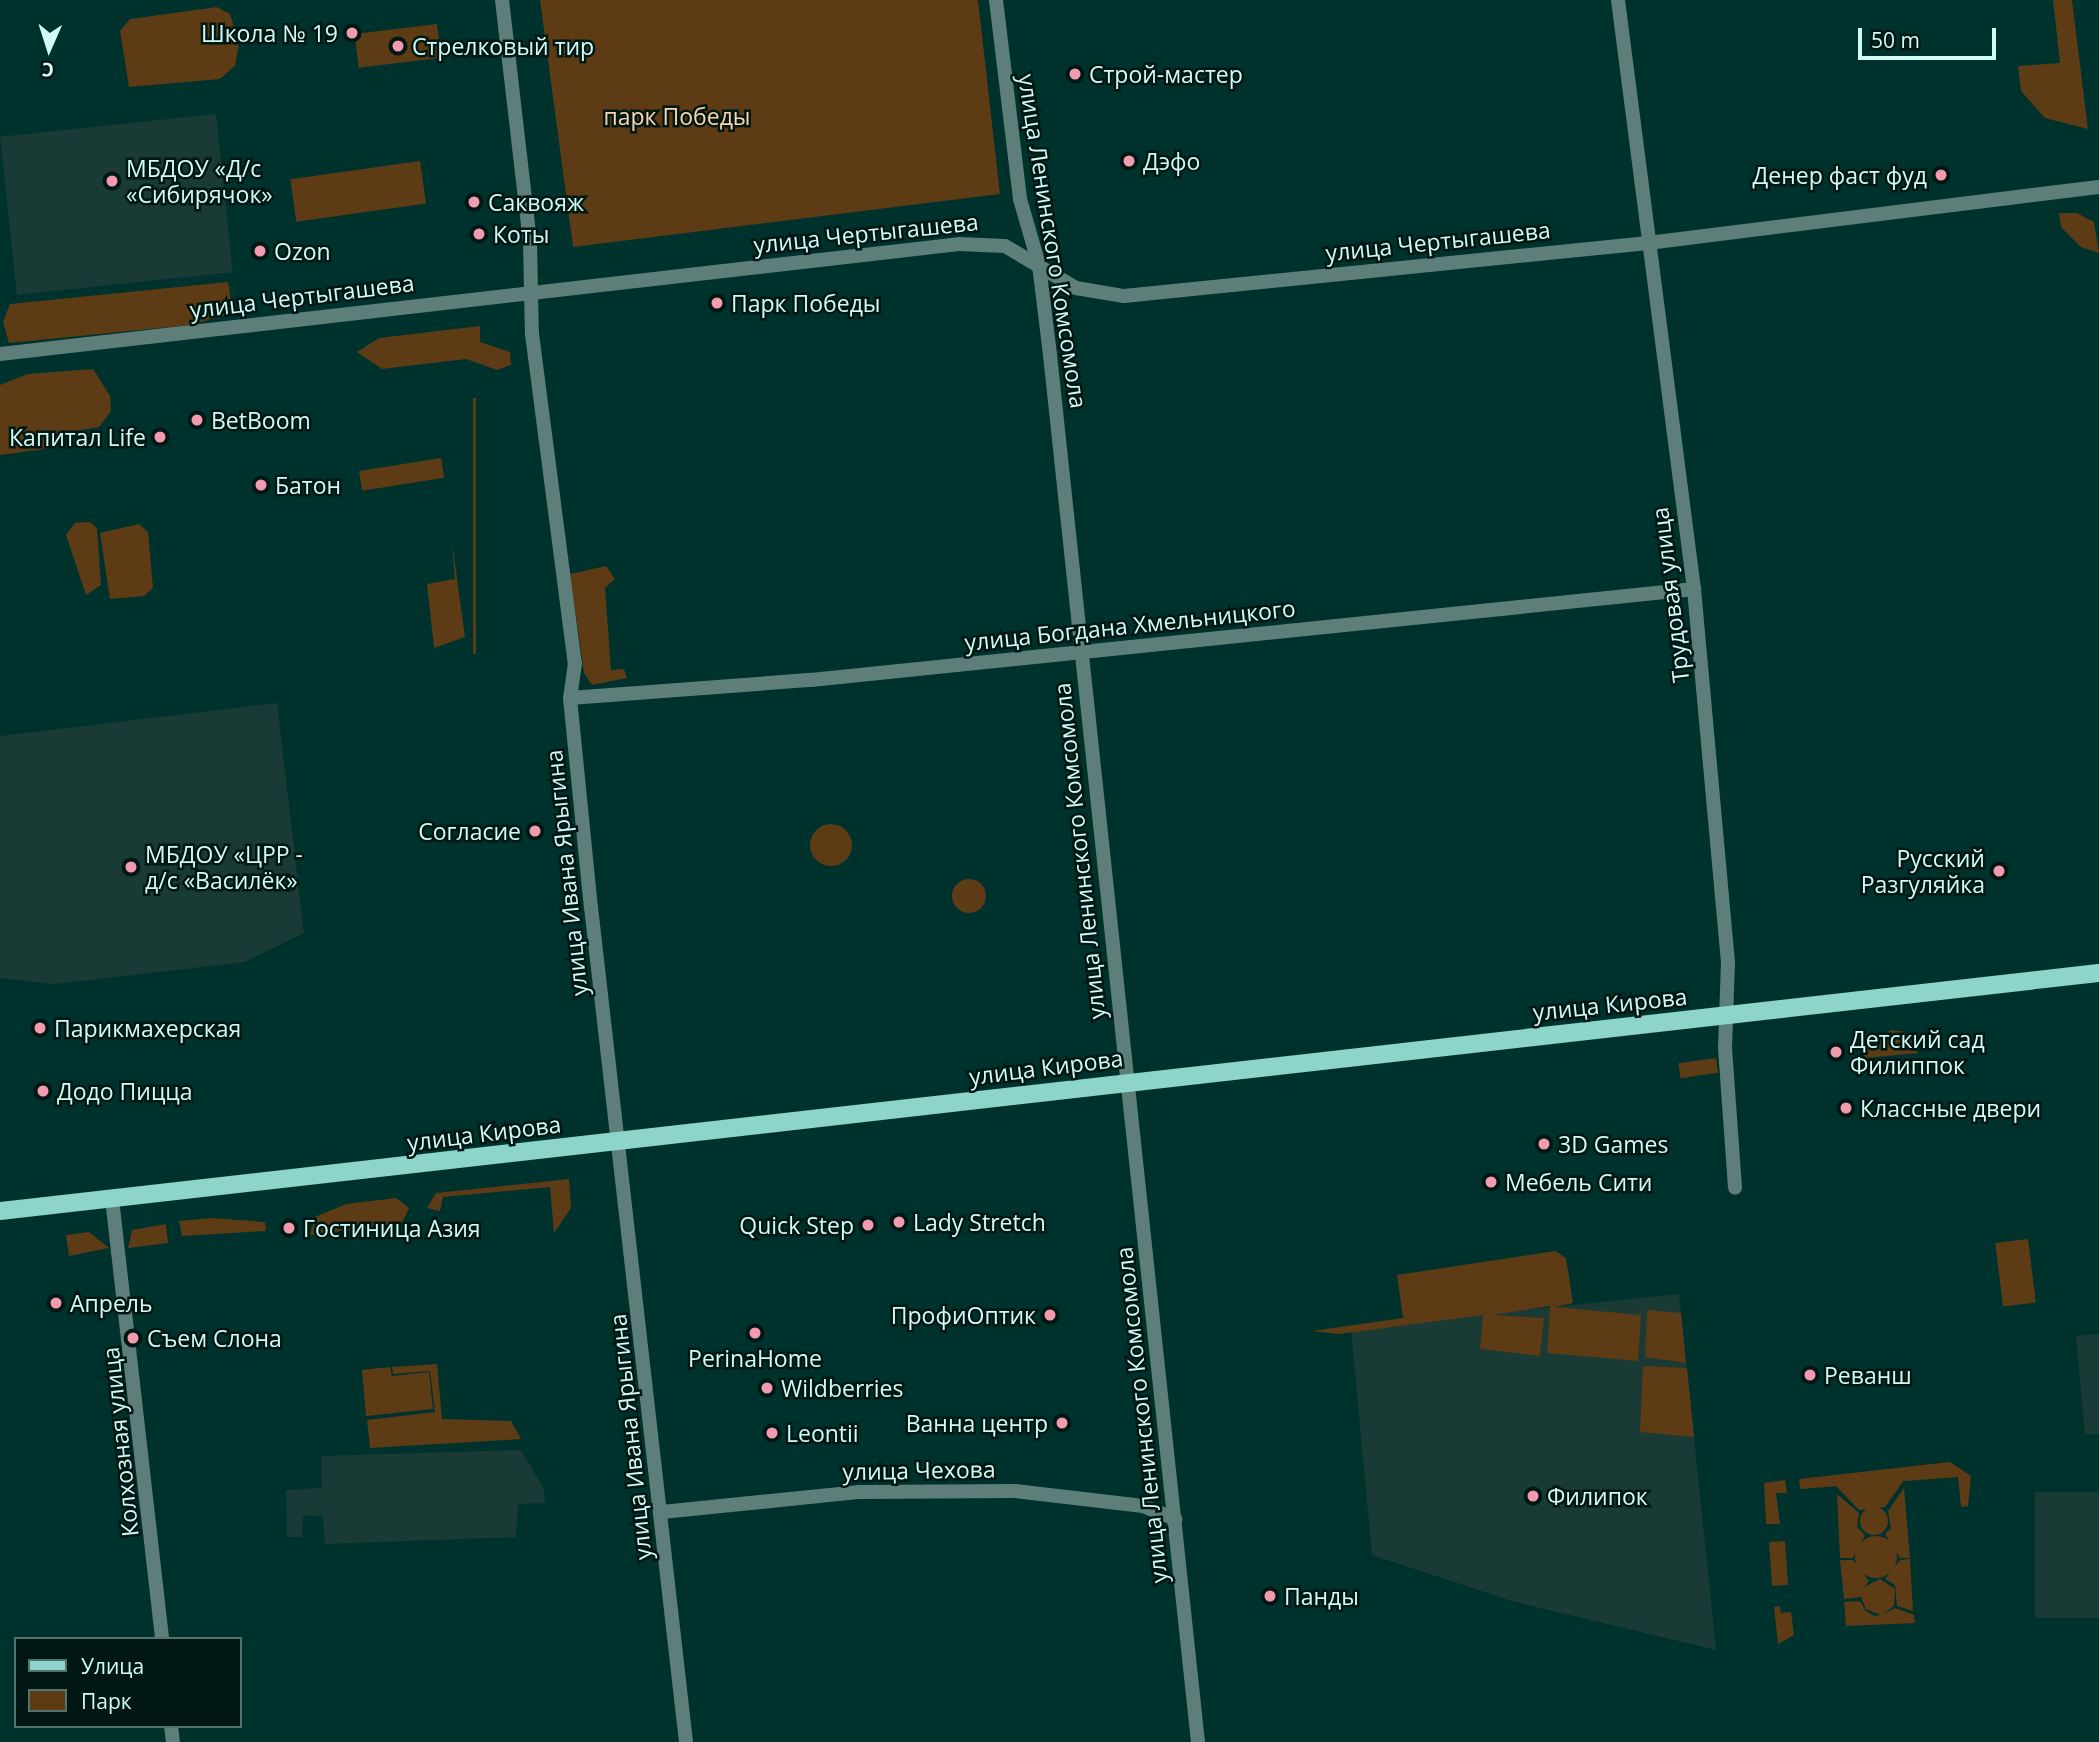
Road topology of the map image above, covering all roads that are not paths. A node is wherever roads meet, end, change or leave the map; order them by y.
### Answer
1 (502, 0) edge
2 (996, 0) edge
3 (1618, 0) edge
4 (2099, 187) edge
5 (1648, 243) junction
6 (1039, 265) junction
7 (531, 291) junction
8 (0, 354) edge
9 (1694, 589) junction
10 (1080, 654) junction
11 (570, 698) junction
12 (2099, 973) edge
13 (1727, 1016) junction
14 (1128, 1082) junction
15 (619, 1142) junction
16 (1735, 1188) dead end
17 (112, 1199) junction
18 (0, 1211) edge
19 (662, 1512) junction
20 (1175, 1519) junction
21 (162, 1637) edge
22 (686, 1742) edge
23 (1198, 1742) edge

1 - 7 street, улица Ивана Ярыгина
2 - 6 street, улица Ленинского Комсомола
3 - 5 street, Трудовая улица
4 - 5 street, улица Чертыгашева
5 - 6 street, улица Чертыгашева
5 - 9 street, Трудовая улица
6 - 7 street, улица Чертыгашева
6 - 10 street, улица Ленинского Комсомола
7 - 8 street, улица Чертыгашева
7 - 11 street, улица Ивана Ярыгина
9 - 10 street, улица Богдана Хмельницкого
9 - 13 street, Трудовая улица
10 - 11 street, улица Богдана Хмельницкого
10 - 14 street, улица Ленинского Комсомола
11 - 15 street, улица Ивана Ярыгина
12 - 13 main road, улица Кирова
13 - 14 main road, улица Кирова
13 - 16 street, Трудовая улица
14 - 15 main road, улица Кирова
14 - 20 street, улица Ленинского Комсомола
15 - 17 main road, улица Кирова
15 - 19 street, улица Ивана Ярыгина
17 - 18 main road, улица Кирова
17 - 21 street, Колхозная улица
19 - 20 street, улица Чехова
19 - 22 street, улица Ивана Ярыгина
20 - 23 street, улица Ленинского Комсомола

